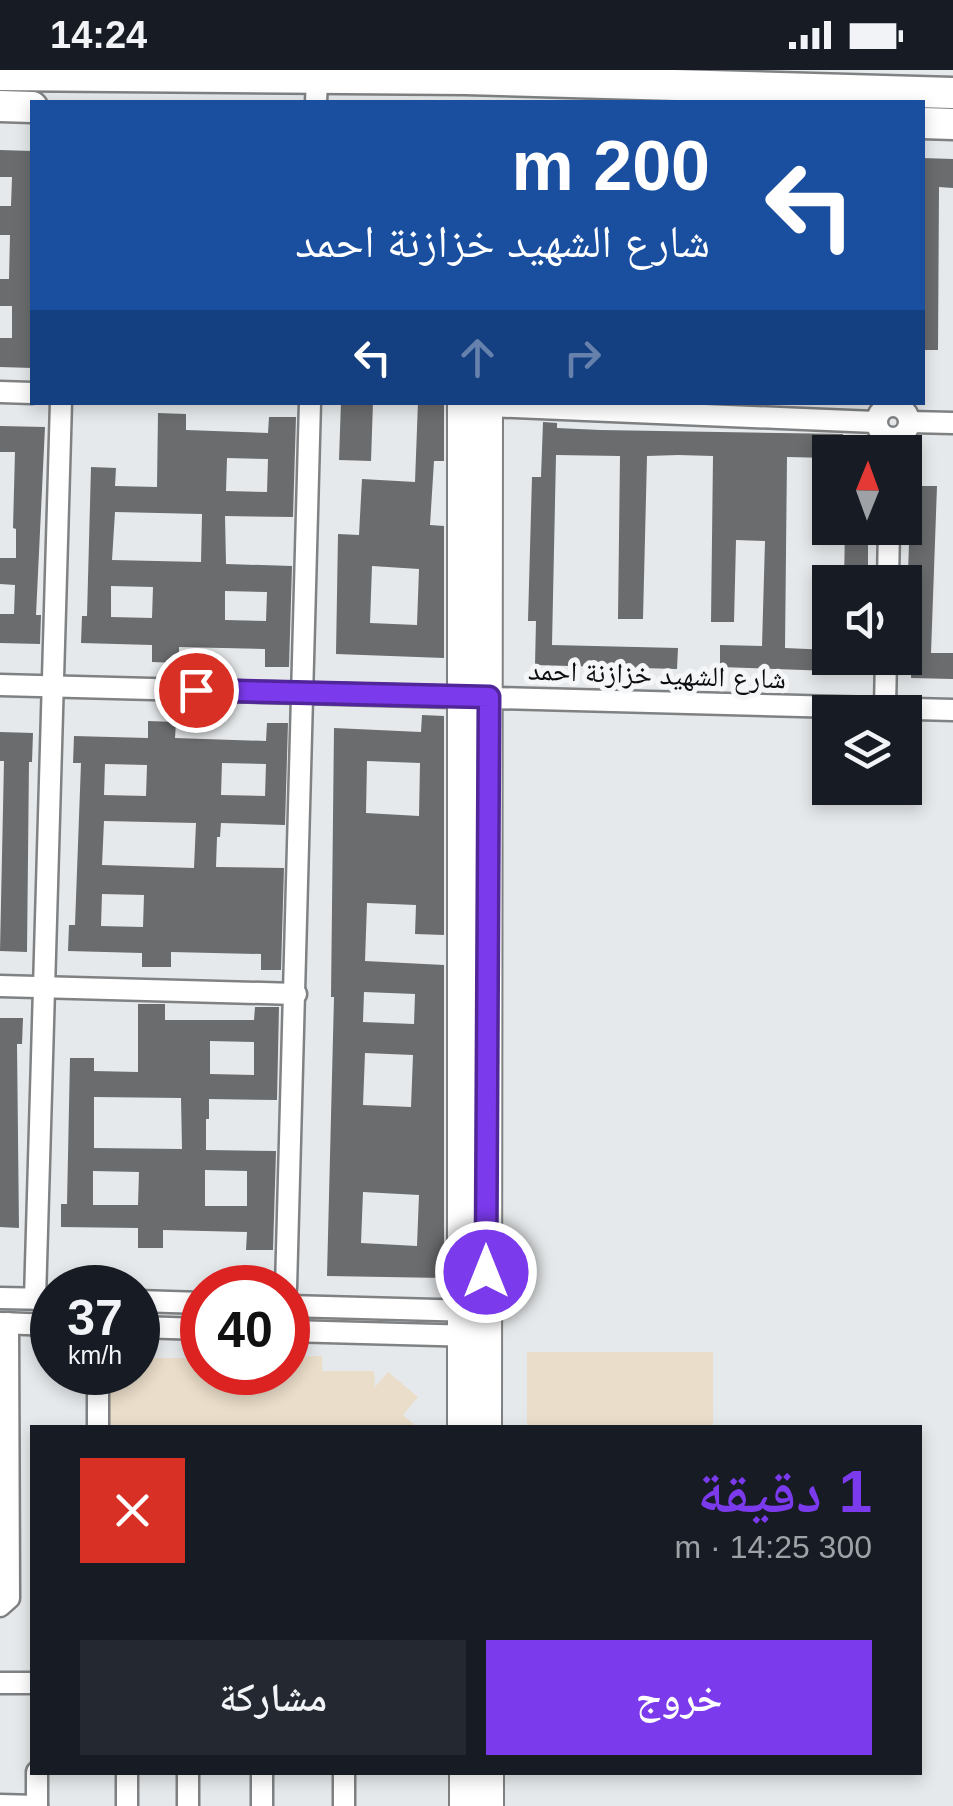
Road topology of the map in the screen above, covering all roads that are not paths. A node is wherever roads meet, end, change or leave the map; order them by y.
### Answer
1 (0, 75) edge
2 (317, 91) edge
3 (476, 91) edge
4 (953, 93) edge
5 (0, 106) edge
6 (30, 107) edge
7 (925, 123) edge
8 (953, 124) edge
9 (0, 392) edge
10 (30, 393) edge
11 (61, 405) edge
12 (310, 405) edge
13 (479, 405) edge
14 (479, 405) edge
15 (501, 405) edge
16 (889, 405) edge
17 (892, 405) edge
18 (876, 422) junction
19 (910, 422) junction
20 (953, 423) edge
21 (881, 435) edge
22 (905, 435) edge
23 (0, 685) edge
24 (50, 686) junction
25 (304, 692) junction
26 (460, 697) junction
27 (489, 697) junction
28 (812, 706) edge
29 (922, 709) edge
30 (953, 710) edge
31 (0, 986) edge
32 (42, 987) junction
33 (296, 994) junction
34 (44, 1265) edge
35 (287, 1265) edge
36 (0, 1298) edge
37 (30, 1299) edge
38 (310, 1308) edge
39 (4, 1323) edge
40 (474, 1323) junction
41 (30, 1324) edge
42 (310, 1330) edge
43 (98, 1395) edge
44 (98, 1425) edge
45 (462, 1425) edge
46 (487, 1425) edge
47 (4, 1441) edge
48 (0, 1606) edge
49 (30, 1683) edge
50 (0, 1684) edge
51 (37, 1775) edge
52 (127, 1775) edge
53 (188, 1775) edge
54 (262, 1775) edge
55 (344, 1775) edge
56 (464, 1775) edge
57 (489, 1775) edge
58 (0, 1805) edge
59 (37, 1806) edge
60 (127, 1806) edge
61 (188, 1806) edge
62 (262, 1806) edge
63 (344, 1806) edge
64 (464, 1806) edge
65 (489, 1806) edge

1 - 2 main road
2 - 3 main road
3 - 4 main road
5 - 6 main road
7 - 8 main road
9 - 10 street
11 - 24 street
12 - 25 street
13 - 26 street
14 - 27 street
15 - 18 street
16 - 18 street
17 - 19 street
18 - 21 street
19 - 20 street
19 - 22 street
23 - 24 street, شارع الشهيد خزازنة احمد
24 - 25 street, شارع الشهيد خزازنة احمد
24 - 32 street
25 - 26 street, شارع الشهيد خزازنة احمد
25 - 33 street
26 - 27 street, شارع الشهيد خزازنة احمد
26 - 40 street
27 - 28 street, شارع الشهيد خزازنة احمد
27 - 40 street
29 - 30 street, شارع الشهيد خزازنة احمد
31 - 32 street
32 - 33 street
32 - 34 street
33 - 35 street
36 - 37 street
38 - 40 street
39 - 41 street
39 - 47 street
40 - 42 street
40 - 45 street
40 - 46 street
43 - 44 street
47 - 48 street
49 - 50 street
51 - 59 street
52 - 60 street
53 - 61 street
54 - 62 street
55 - 63 street
56 - 64 street
57 - 65 street
58 - 59 street

